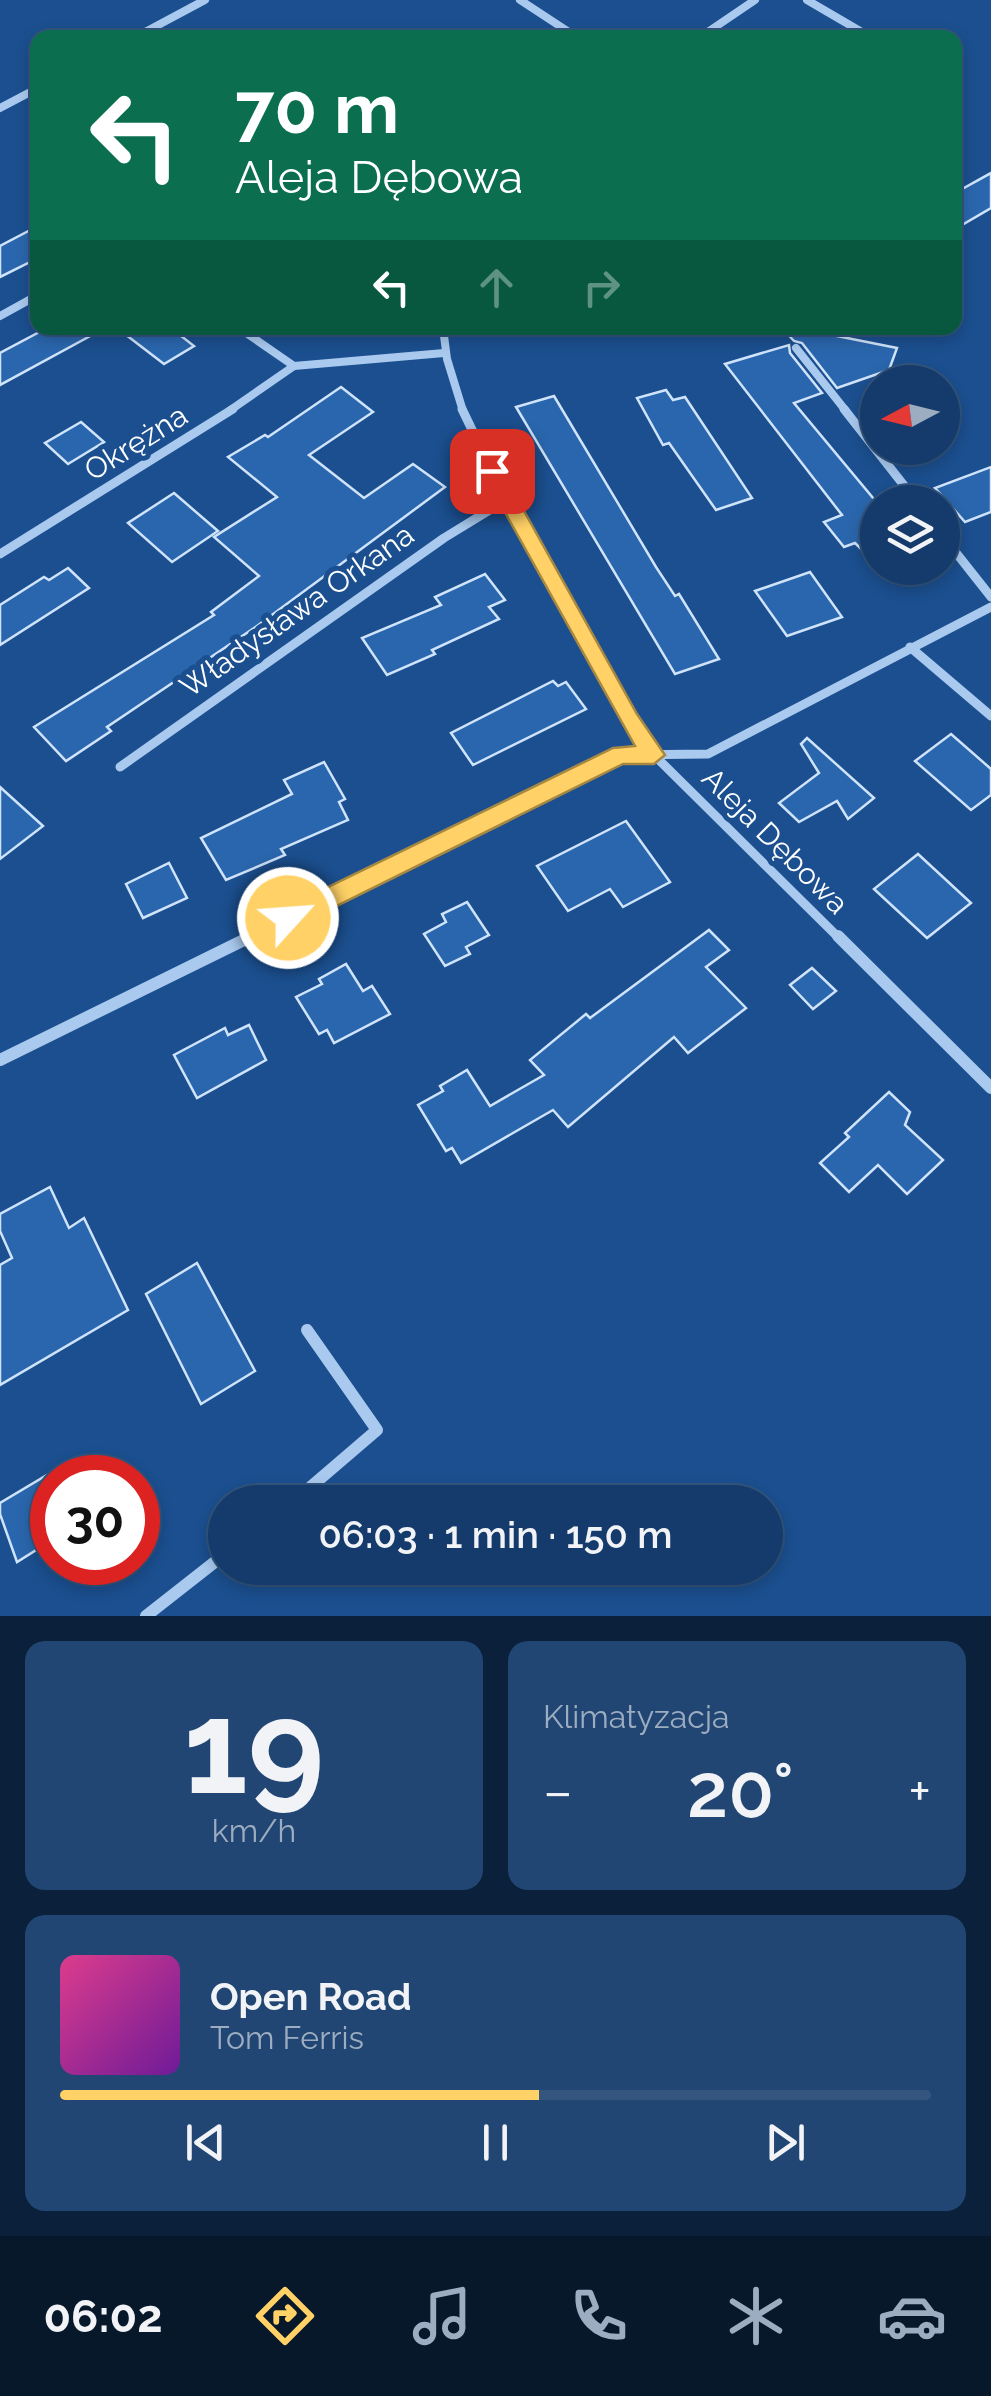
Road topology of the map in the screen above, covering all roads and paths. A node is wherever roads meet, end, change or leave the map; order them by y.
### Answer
1 (206, 0) edge
2 (520, 0) edge
3 (755, 0) edge
4 (807, 0) edge
5 (149, 30) edge
6 (566, 30) edge
7 (712, 30) edge
8 (858, 30) edge
9 (30, 92) edge
10 (0, 108) edge
11 (30, 299) edge
12 (0, 316) edge
13 (248, 335) edge
14 (443, 335) edge
15 (796, 348) dead end
16 (444, 354) junction
17 (294, 366) junction
18 (904, 485) edge
19 (506, 500) junction
20 (0, 554) edge
21 (960, 558) edge
22 (991, 597) edge
23 (991, 606) edge
24 (910, 647) junction
25 (991, 716) edge
26 (654, 755) junction
27 (120, 766) dead end
28 (0, 1060) edge
29 (991, 1088) edge
30 (306, 1330) dead end
31 (314, 1485) edge
32 (208, 1566) edge
33 (146, 1616) edge

1 - 5 street
2 - 6 street
3 - 7 street
4 - 8 street
9 - 10 street
11 - 12 street
13 - 17 street
14 - 16 street, Aleja Dębowa
15 - 18 street
16 - 17 street, Okrężna
16 - 19 street, Aleja Dębowa
17 - 20 street, Okrężna
19 - 26 street, Aleja Dębowa
19 - 27 street, Władysława Orkana
21 - 22 street
23 - 24 street
24 - 25 street
24 - 26 street
26 - 28 street
26 - 29 street, Aleja Dębowa
30 - 31 street
32 - 33 street

